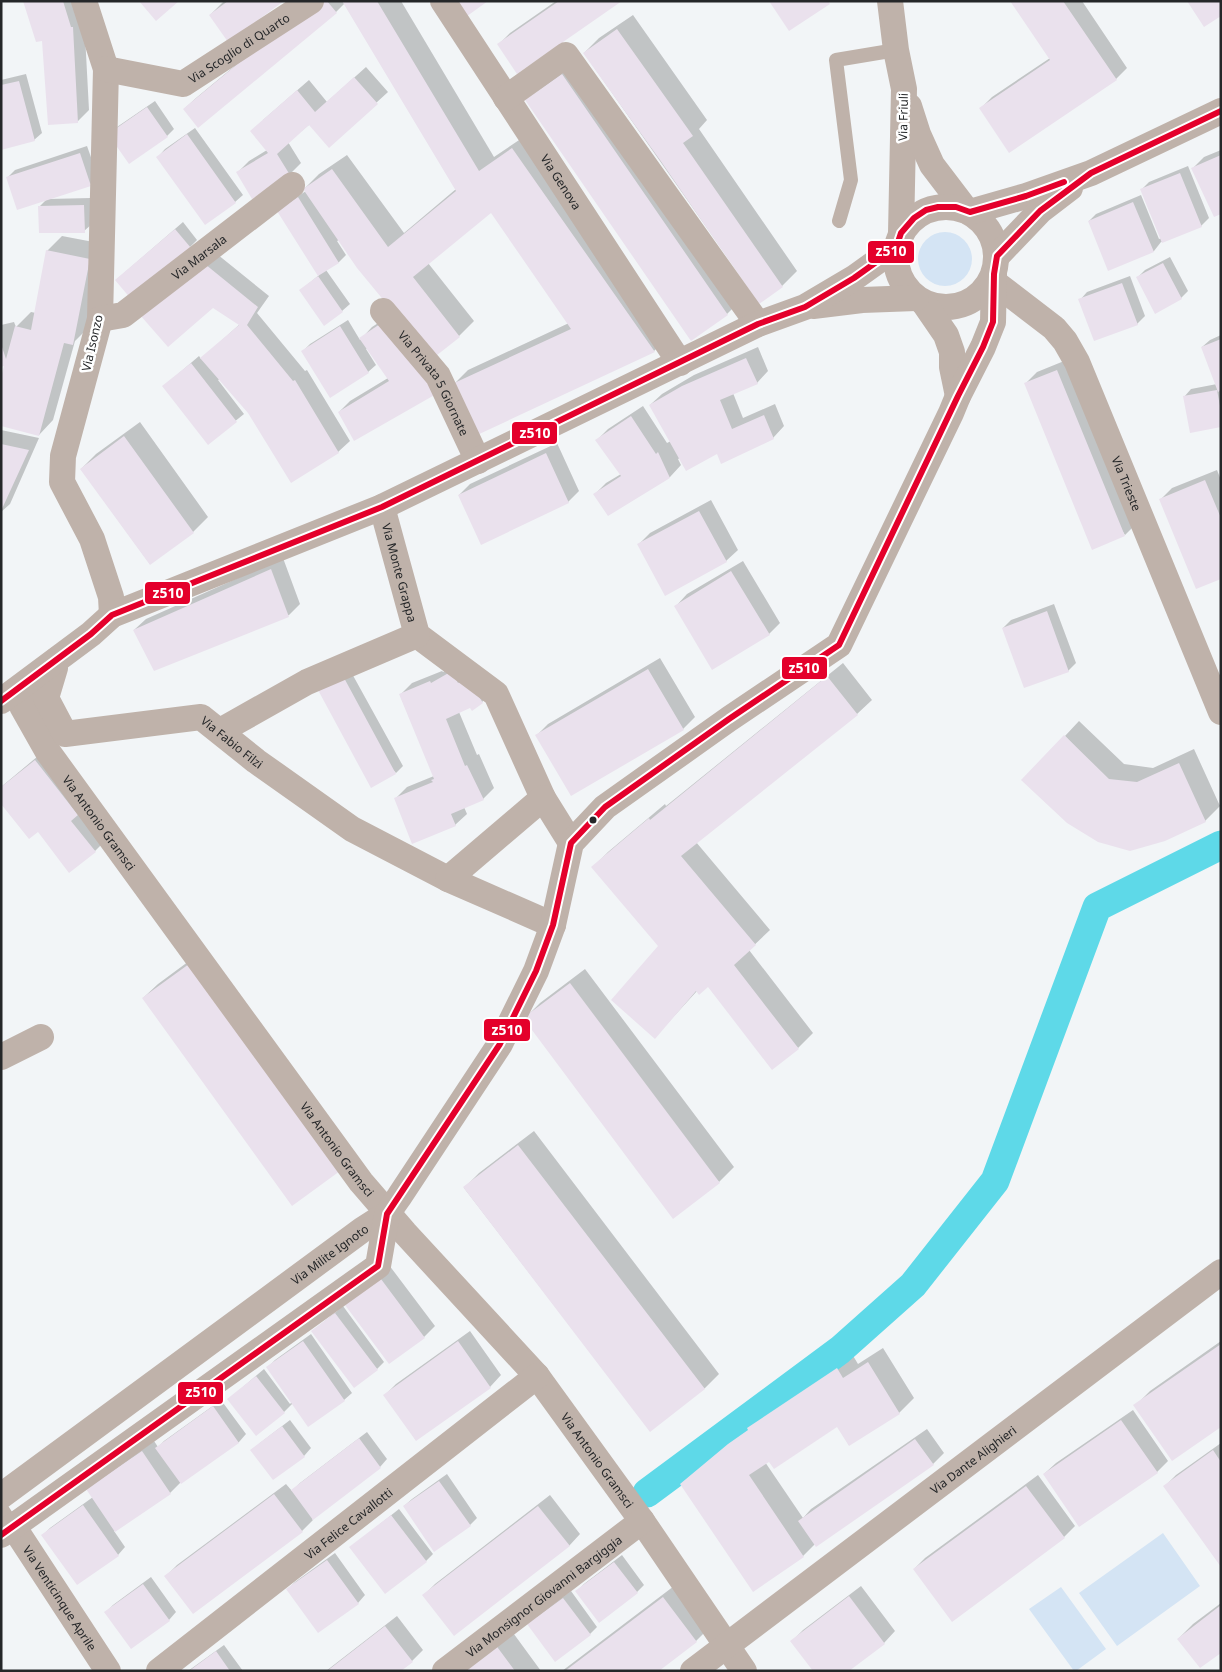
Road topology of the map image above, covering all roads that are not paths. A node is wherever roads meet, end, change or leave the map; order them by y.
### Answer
1 (84, 1) edge
2 (311, 1) edge
3 (443, 1) edge
4 (890, 1) edge
5 (896, 50) junction
6 (106, 69) junction
7 (904, 89) junction
8 (506, 98) junction
9 (1221, 111) edge
10 (1091, 172) junction
11 (292, 185) dead end
12 (969, 212) junction
13 (839, 221) dead end
14 (899, 240) junction
15 (995, 271) junction
16 (920, 300) junction
17 (805, 307) junction
18 (383, 310) dead end
19 (100, 319) junction
20 (758, 324) junction
21 (680, 363) junction
22 (958, 396) junction
23 (478, 461) junction
24 (382, 508) junction
25 (112, 614) junction
26 (417, 635) junction
27 (57, 660) junction
28 (1, 701) edge
29 (1221, 712) edge
30 (220, 731) junction
31 (543, 798) junction
32 (571, 844) junction
33 (448, 879) junction
34 (553, 925) junction
35 (41, 1037) dead end
36 (1, 1057) edge
37 (387, 1214) junction
38 (1221, 1272) edge
39 (537, 1376) junction
40 (1, 1496) edge
41 (642, 1521) junction
42 (5, 1523) edge
43 (726, 1646) junction
44 (108, 1671) edge
45 (159, 1671) edge
46 (445, 1671) edge
47 (693, 1671) edge
48 (744, 1671) edge

1 - 6 street, Via Isonzo
2 - 6 street, Via Scoglio di Quarto
3 - 8 street, Via Genova
4 - 5 street, Via Friuli
5 - 7 street, Via Friuli
5 - 13 lane
6 - 19 street, Via Isonzo
7 - 12 street
7 - 14 street, Via Friuli
8 - 20 street
8 - 21 street, Via Genova
9 - 10 street
10 - 12 street
10 - 15 street
11 - 19 street, Via Marsala
12 - 14 street
12 - 15 street
14 - 16 street
14 - 17 street
15 - 16 street
15 - 22 street
15 - 29 street, Via Trieste
16 - 17 street
16 - 22 street
17 - 20 street
18 - 23 street, Via Privata 5 Giornate
19 - 25 street, Via Isonzo
20 - 21 street
21 - 23 street
22 - 32 street
23 - 24 street
24 - 25 street
24 - 26 street, Via Monte Grappa
25 - 27 street
26 - 30 street
26 - 31 street, Via Monte Grappa
27 - 28 street
27 - 30 street, Via Fabio Filzi
27 - 37 street, Via Antonio Gramsci
30 - 33 street, Via Fabio Filzi
31 - 32 street, Via Monte Grappa
31 - 33 street
32 - 34 street
33 - 34 street, Via Fabio Filzi
34 - 37 street
35 - 36 street
37 - 39 street, Via Antonio Gramsci
37 - 40 street, Via Milite Ignoto
37 - 42 street, Via Milite Ignoto
38 - 43 street, Via Dante Alighieri
39 - 41 street, Via Antonio Gramsci
39 - 45 street, Via Felice Cavallotti
41 - 43 street, Via Antonio Gramsci
41 - 46 street, Via Monsignor Giovanni Bargiggia
42 - 44 street, Via Venticinque Aprile
43 - 47 street, Via Dante Alighieri
43 - 48 street, Via Antonio Gramsci

